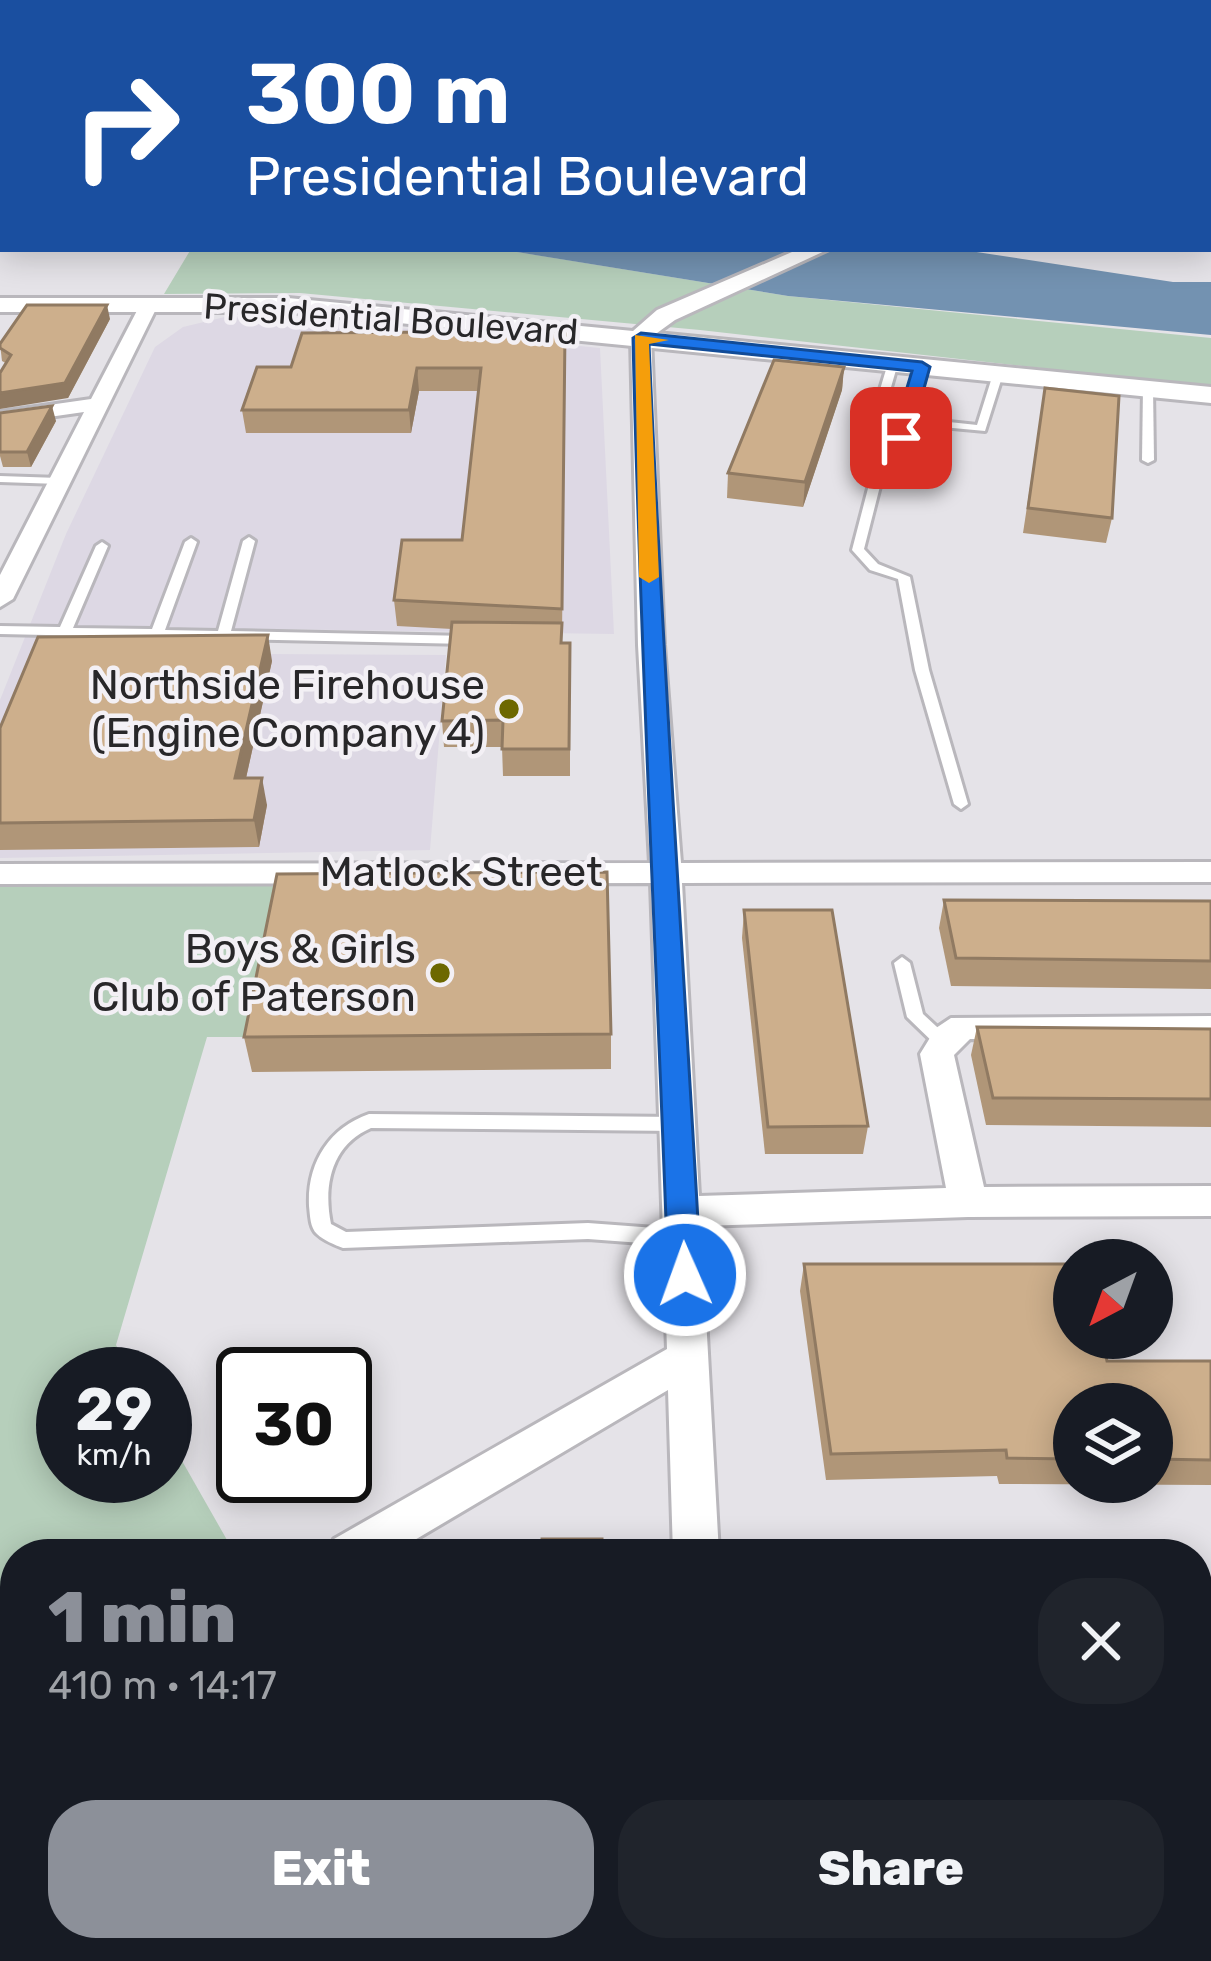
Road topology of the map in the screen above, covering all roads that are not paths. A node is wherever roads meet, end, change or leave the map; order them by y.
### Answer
1 (811, 252) edge
2 (0, 305) edge
3 (149, 305) junction
4 (641, 338) junction
5 (893, 363) junction
6 (922, 367) junction
7 (998, 374) junction
8 (1148, 388) junction
9 (1211, 394) edge
10 (99, 404) junction
11 (877, 417) junction
12 (0, 418) edge
13 (908, 421) junction
14 (884, 449) junction
15 (1148, 460) dead end
16 (0, 479) edge
17 (59, 481) junction
18 (248, 541) dead end
19 (191, 542) dead end
20 (102, 546) dead end
21 (0, 599) edge
22 (0, 629) edge
23 (65, 631) junction
24 (157, 634) junction
25 (223, 635) junction
26 (490, 640) edge
27 (961, 804) dead end
28 (667, 871) junction
29 (1211, 872) edge
30 (0, 874) edge
31 (902, 963) dead end
32 (1211, 1028) edge
33 (944, 1043) junction
34 (678, 1124) junction
35 (1211, 1201) edge
36 (968, 1202) junction
37 (683, 1225) junction
38 (688, 1357) junction
39 (376, 1539) edge
40 (695, 1539) edge

1 - 4 street
2 - 3 street, Presidential Boulevard
3 - 4 street, Presidential Boulevard
3 - 10 street
4 - 5 street, Presidential Boulevard
4 - 28 street
5 - 6 street, Presidential Boulevard
5 - 11 lane
6 - 7 street, Presidential Boulevard
6 - 13 lane
7 - 8 street, Presidential Boulevard
7 - 13 lane
8 - 9 street, Presidential Boulevard
8 - 15 lane
10 - 12 street
10 - 17 street
11 - 13 lane
11 - 14 lane
13 - 14 lane
14 - 27 lane
16 - 17 lane
17 - 21 street
18 - 25 lane
19 - 24 lane
20 - 23 lane
22 - 23 lane
23 - 24 lane
24 - 25 lane
25 - 26 lane
28 - 29 street, Matlock Street
28 - 30 street, Matlock Street
28 - 34 street
31 - 33 lane
32 - 33 street
33 - 36 street
34 - 37 street
34 - 37 lane
35 - 36 street
36 - 37 street
37 - 38 street
38 - 39 street
38 - 40 street

